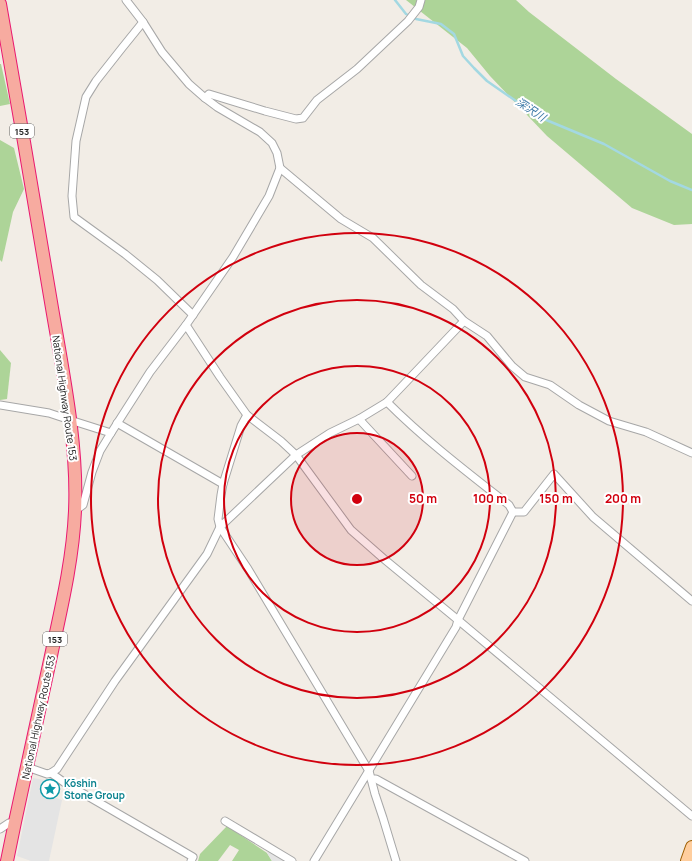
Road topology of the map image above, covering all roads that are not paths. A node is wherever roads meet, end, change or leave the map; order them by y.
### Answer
1 (126, 0) edge
2 (421, 0) edge
3 (0, 4) edge
4 (143, 22) junction
5 (205, 98) junction
6 (280, 168) junction
7 (193, 315) junction
8 (464, 321) junction
9 (186, 324) junction
10 (387, 402) junction
11 (0, 405) edge
12 (247, 415) junction
13 (359, 419) junction
14 (70, 420) junction
15 (117, 423) junction
16 (111, 433) junction
17 (692, 453) edge
18 (296, 455) junction
19 (412, 476) dead end
20 (223, 484) junction
21 (75, 511) junction
22 (513, 512) junction
23 (220, 527) junction
24 (692, 601) edge
25 (458, 620) junction
26 (27, 767) junction
27 (369, 771) junction
28 (51, 773) junction
29 (371, 780) junction
30 (692, 816) edge
31 (225, 821) dead end
32 (15, 822) junction
33 (0, 829) edge
34 (692, 847) edge
35 (192, 859) edge
36 (10, 860) edge
37 (292, 861) edge
38 (314, 861) edge
39 (396, 861) edge
40 (525, 861) edge
41 (686, 861) edge

1 - 4 street
2 - 5 street
3 - 14 highway, National Highway Route 153 / 153
4 - 5 street
4 - 7 street
5 - 6 street
6 - 7 street
6 - 8 street
7 - 9 street
8 - 10 street
8 - 17 street
9 - 12 street
9 - 15 street
10 - 13 street
10 - 22 street
11 - 14 street
12 - 18 street
12 - 20 street
13 - 18 street
13 - 19 street
14 - 16 street
14 - 21 highway, National Highway Route 153 / 153
15 - 16 street
15 - 20 street
16 - 21 street
18 - 23 street
18 - 25 street
20 - 23 street
21 - 26 highway, National Highway Route 153 / 153
22 - 24 street
22 - 25 street
23 - 27 street
23 - 28 street
25 - 27 street
25 - 30 street
26 - 28 street
26 - 32 highway, National Highway Route 153 / 153
27 - 29 street
27 - 38 street
28 - 35 street
29 - 39 street
29 - 40 street
31 - 37 street
32 - 33 street
32 - 36 highway, National Highway Route 153 / 153
34 - 41 main road

